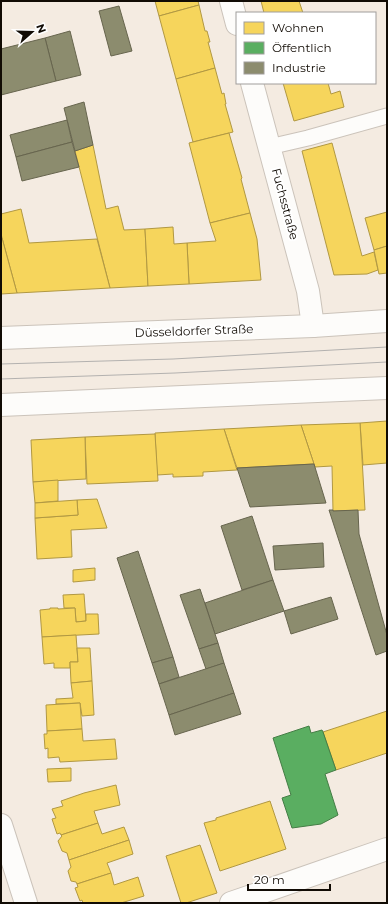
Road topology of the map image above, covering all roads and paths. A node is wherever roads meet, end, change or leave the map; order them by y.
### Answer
1 (231, 1) edge
2 (236, 20) edge
3 (252, 84) edge
4 (387, 116) edge
5 (269, 147) junction
6 (387, 321) edge
7 (313, 326) junction
8 (1, 338) edge
9 (387, 388) edge
10 (1, 405) edge
11 (1, 825) edge
12 (387, 849) edge
13 (26, 903) edge
14 (231, 903) edge

1 - 2 main road
3 - 5 main road, Fuchsstraße
4 - 5 lane
5 - 7 main road, Fuchsstraße
6 - 7 main road, Düsseldorfer Straße
7 - 8 main road, Düsseldorfer Straße
9 - 10 main road
11 - 13 main road
12 - 14 main road

